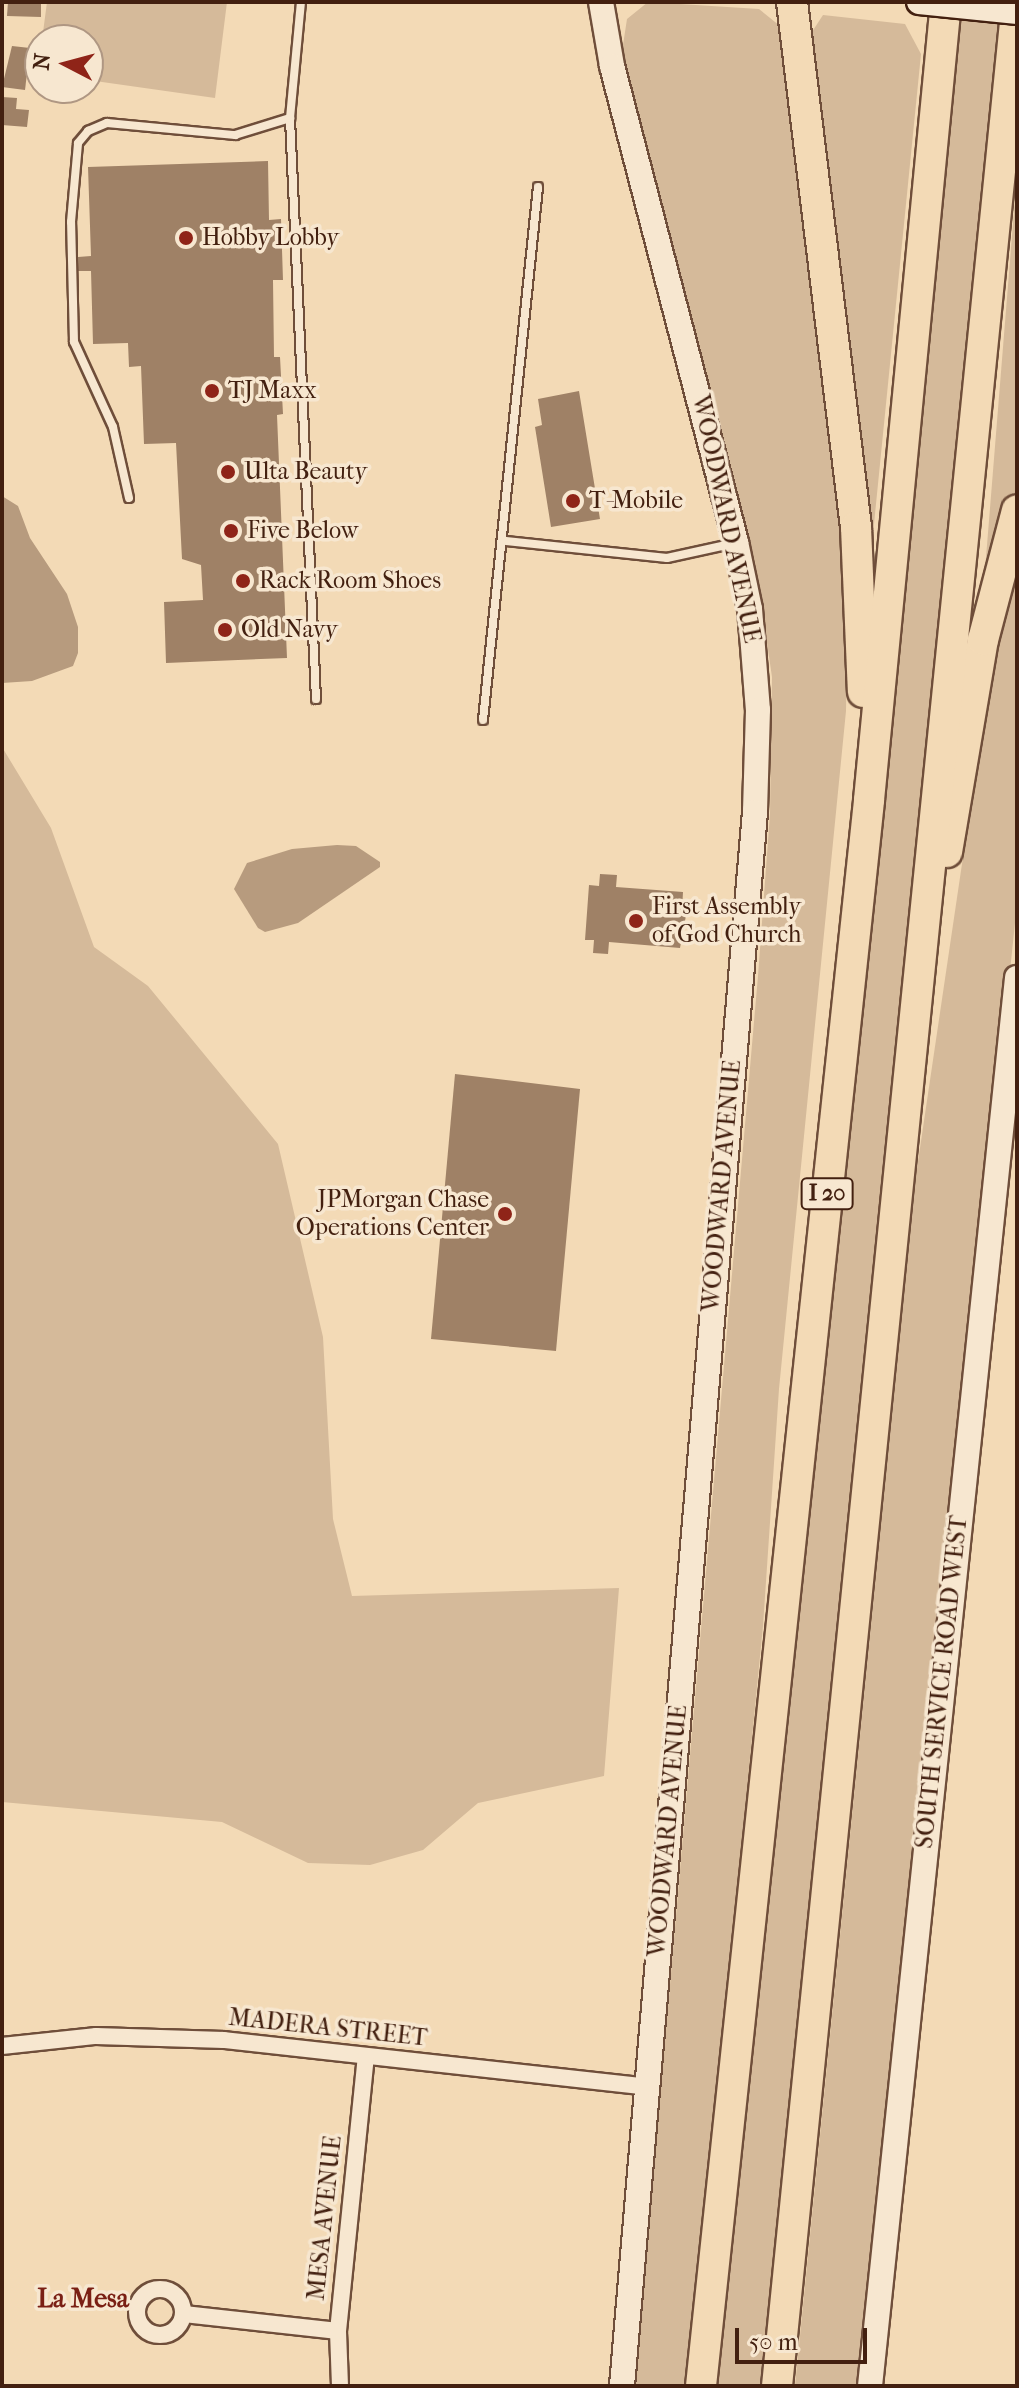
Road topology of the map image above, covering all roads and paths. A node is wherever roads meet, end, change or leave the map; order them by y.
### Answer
1 (301, 2) edge
2 (601, 2) edge
3 (792, 2) edge
4 (919, 2) edge
5 (946, 2) edge
6 (1017, 2) edge
7 (1017, 12) edge
8 (290, 118) junction
9 (538, 187) dead end
10 (129, 498) dead end
11 (1017, 510) edge
12 (506, 541) junction
13 (736, 542) junction
14 (316, 699) dead end
15 (483, 720) dead end
16 (869, 800) junction
17 (921, 955) junction
18 (1017, 978) edge
19 (2, 2046) edge
20 (366, 2056) junction
21 (648, 2087) junction
22 (184, 2314) dead end
23 (338, 2331) junction
24 (340, 2386) edge
25 (622, 2386) edge
26 (701, 2386) edge
27 (777, 2386) edge
28 (870, 2386) edge

1 - 8 lane
2 - 13 main road, WOODWARD AVENUE
3 - 16 highway
4 - 7 main road, bridge
5 - 16 highway, I 20
6 - 17 highway
8 - 10 lane
8 - 14 lane
9 - 12 lane
11 - 17 highway
12 - 13 lane
12 - 15 lane
13 - 21 main road, WOODWARD AVENUE
16 - 26 highway, I 20
17 - 27 highway
18 - 28 main road, SOUTH SERVICE ROAD WEST
19 - 20 street, MADERA STREET
20 - 21 street, MADERA STREET
20 - 23 street, MESA AVENUE
21 - 25 main road, WOODWARD AVENUE
22 - 23 street
23 - 24 street, MESA AVENUE

